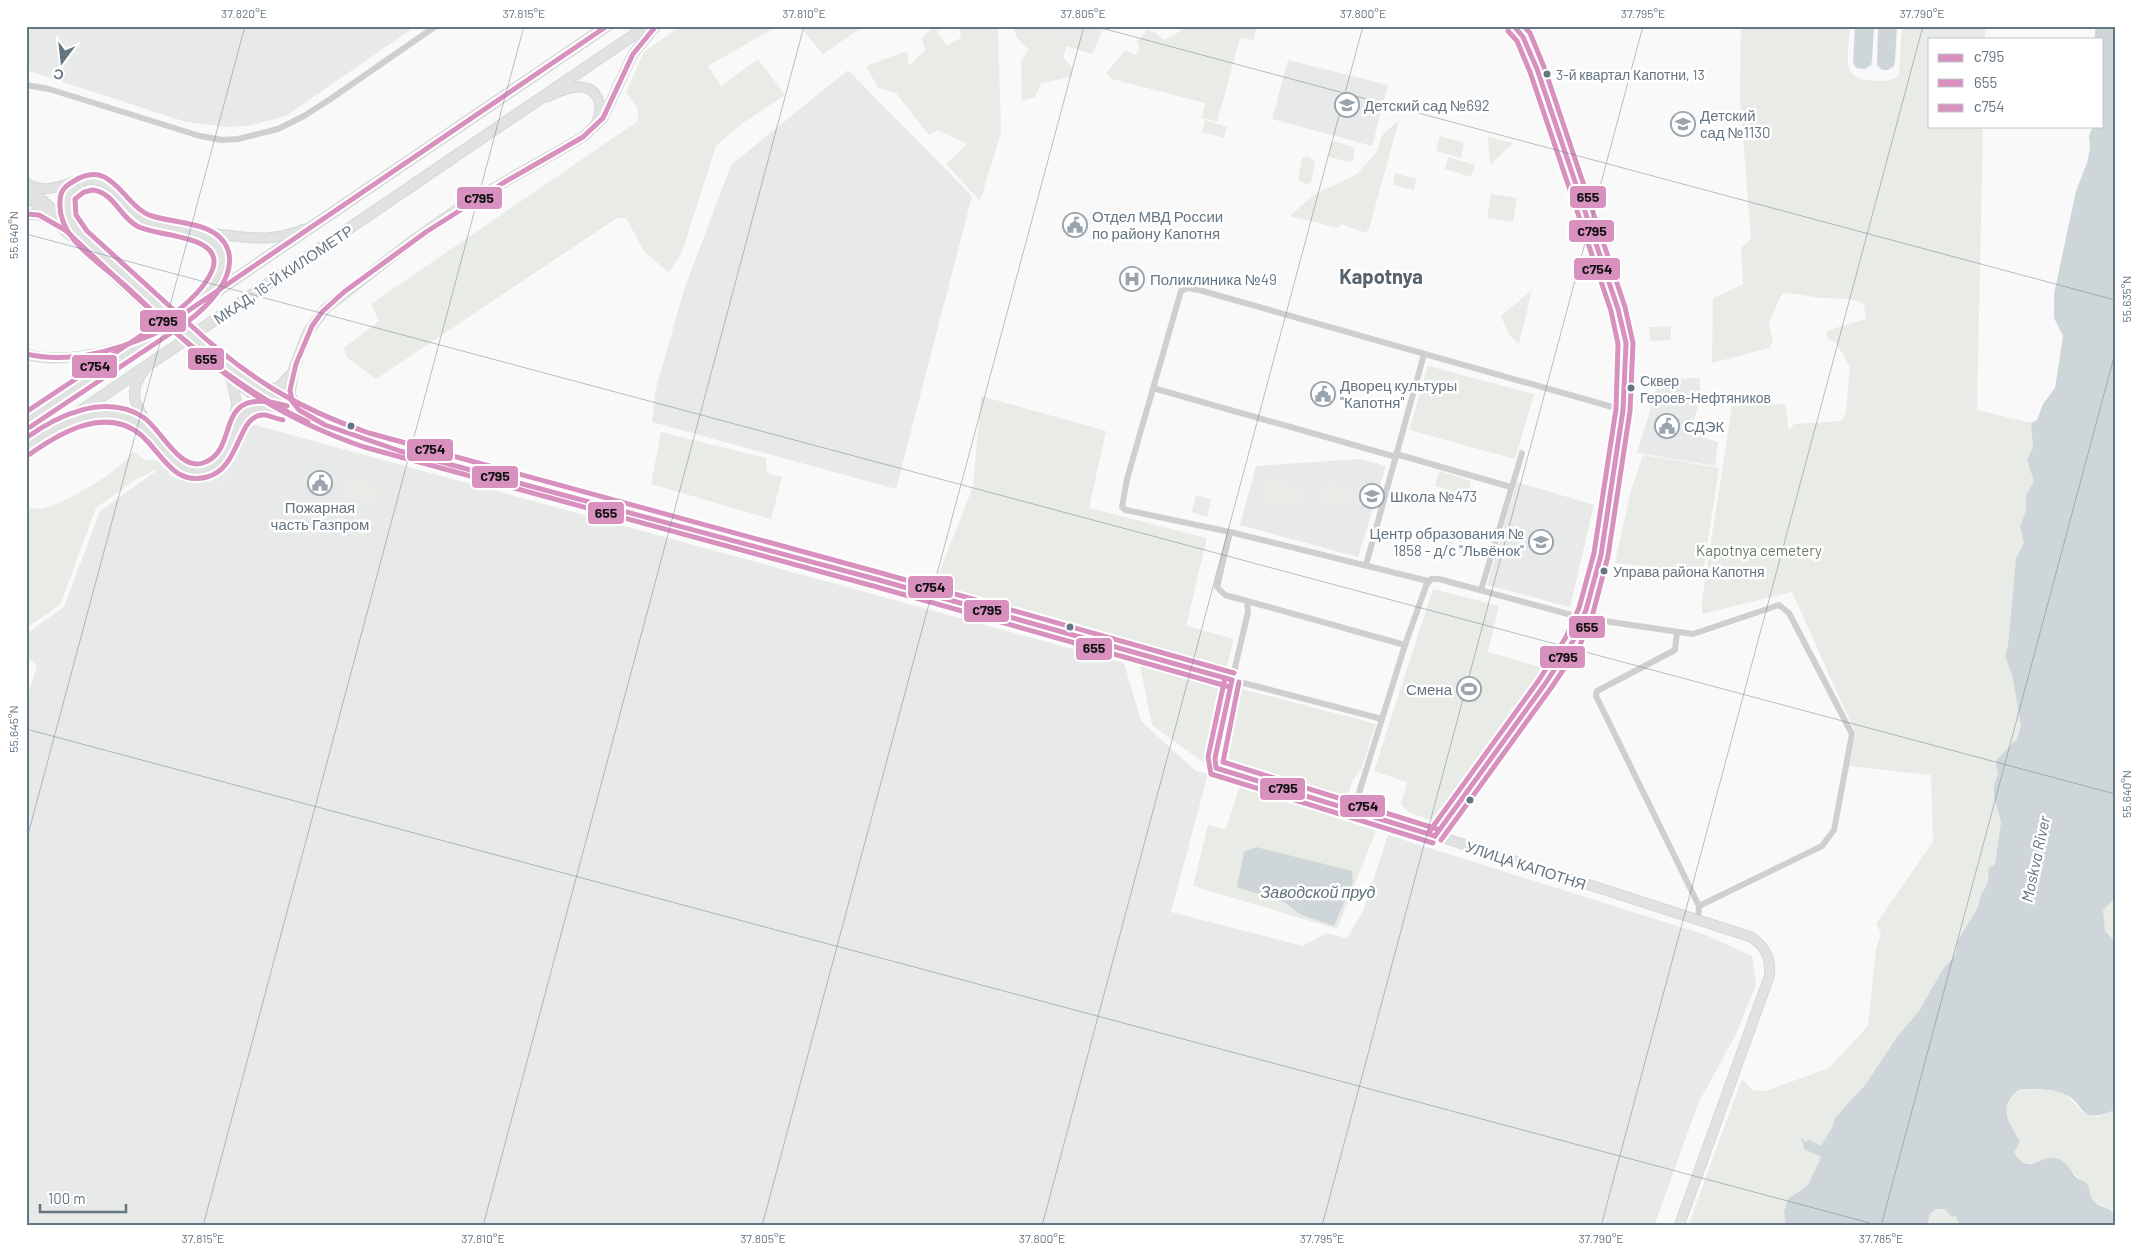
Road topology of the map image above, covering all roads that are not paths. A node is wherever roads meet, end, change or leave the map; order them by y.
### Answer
1 (436, 26) edge
2 (607, 26) edge
3 (647, 26) edge
4 (656, 26) edge
5 (1514, 26) edge
6 (26, 85) edge
7 (539, 99) junction
8 (592, 129) junction
9 (26, 184) edge
10 (26, 195) edge
11 (26, 214) edge
12 (320, 222) junction
13 (65, 230) junction
14 (77, 232) junction
15 (148, 300) junction
16 (190, 310) junction
17 (154, 334) junction
18 (26, 354) edge
19 (1424, 354) junction
20 (214, 360) junction
21 (148, 366) junction
22 (294, 368) junction
23 (230, 377) junction
24 (254, 387) junction
25 (1153, 388) junction
26 (279, 410) junction
27 (1623, 410) junction
28 (305, 416) junction
29 (26, 421) edge
30 (60, 425) junction
31 (352, 436) junction
32 (26, 448) edge
33 (1522, 453) dead end
34 (1396, 455) junction
35 (1511, 487) junction
36 (1230, 532) junction
37 (1366, 565) junction
38 (1428, 582) junction
39 (1481, 590) junction
40 (1247, 602) junction
41 (1583, 618) junction
42 (1677, 632) junction
43 (1405, 645) junction
44 (1232, 680) junction
45 (1382, 719) junction
46 (1354, 809) junction
47 (1434, 836) junction
48 (1699, 906) junction
49 (1698, 920) junction
50 (1679, 1226) edge

1 - 6 street
2 - 12 highway, МКАД, 16-Й КИЛОМЕТР
3 - 7 highway, МКАД, 16-Й КИЛОМЕТР
4 - 8 main road
5 - 27 street
7 - 8 main road
7 - 21 highway, МКАД, 16-Й КИЛОМЕТР
8 - 22 main road
9 - 12 main road
9 - 14 main road
10 - 13 main road
11 - 13 main road
12 - 16 highway, МКАД, 16-Й КИЛОМЕТР
13 - 15 main road
14 - 15 main road
14 - 16 main road
15 - 20 main road, bridge
16 - 17 highway, МКАД, 16-Й КИЛОМЕТР
17 - 18 main road
17 - 29 highway, МКАД, 16-Й КИЛОМЕТР
19 - 25 street
19 - 27 street
19 - 34 street
20 - 23 main road
20 - 24 main road
21 - 23 main road
21 - 30 highway, МКАД, 16-Й КИЛОМЕТР
22 - 24 main road
22 - 28 main road
23 - 26 main road
24 - 28 main road
25 - 34 street
25 - 36 street
26 - 30 main road
26 - 31 main road
27 - 41 street
28 - 31 main road
30 - 32 highway, МКАД, 16-Й КИЛОМЕТР
31 - 44 main road
33 - 35 street
34 - 35 street
34 - 37 street
35 - 39 street
36 - 37 street
36 - 40 street
37 - 38 street
38 - 39 street
38 - 43 street
39 - 41 street
40 - 43 street
40 - 44 street
41 - 42 street
41 - 47 street
42 - 48 street
42 - 48 street
43 - 45 street
44 - 45 street
44 - 46 main road, УЛИЦА КАПОТНЯ
45 - 46 street
46 - 47 main road, УЛИЦА КАПОТНЯ
47 - 49 main road, УЛИЦА КАПОТНЯ
48 - 49 street
49 - 50 main road, УЛИЦА КАПОТНЯ

